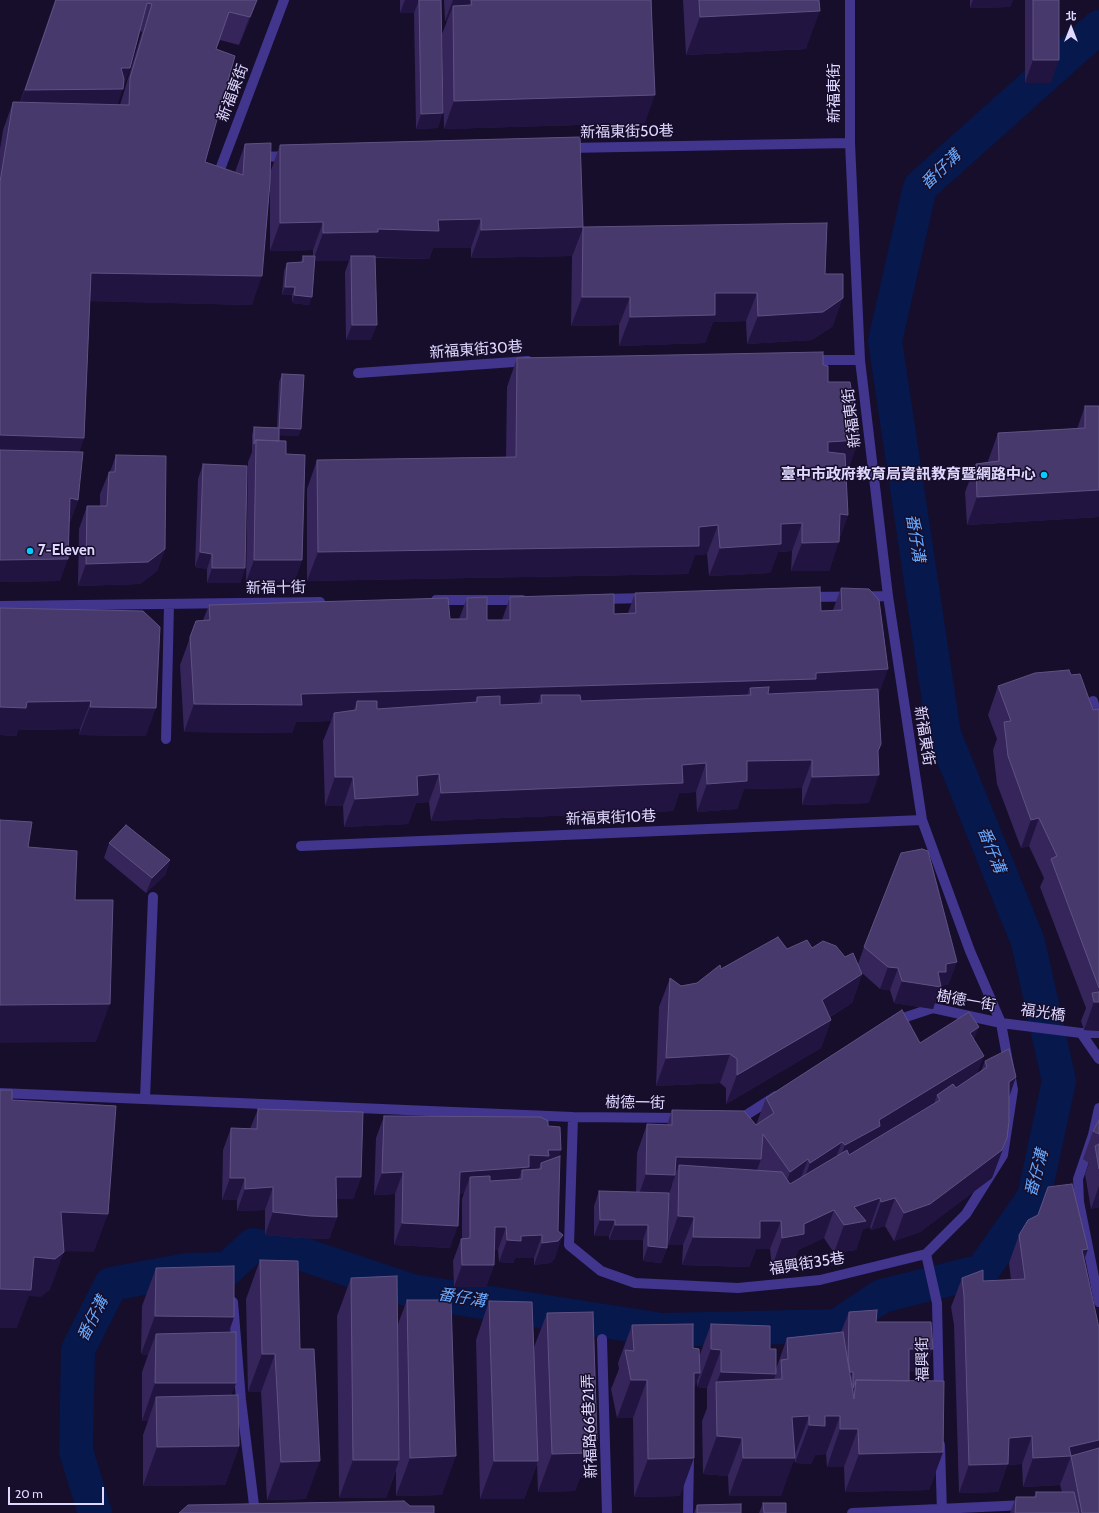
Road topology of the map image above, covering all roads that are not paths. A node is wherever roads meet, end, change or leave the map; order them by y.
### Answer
1 (284, 0) edge
2 (850, 0) edge
3 (850, 143) junction
4 (557, 148) edge
5 (301, 156) edge
6 (261, 157) edge
7 (212, 189) edge
8 (797, 360) edge
9 (860, 360) junction
10 (536, 361) edge
11 (358, 374) dead end
12 (888, 596) junction
13 (801, 597) edge
14 (659, 598) edge
15 (596, 599) edge
16 (533, 600) edge
17 (422, 601) edge
18 (327, 602) edge
19 (169, 604) junction
20 (0, 606) edge
21 (1093, 701) dead end
22 (1099, 720) edge
23 (166, 739) dead end
24 (922, 820) junction
25 (301, 846) dead end
26 (153, 897) dead end
27 (950, 897) joint
28 (1002, 1022) junction
29 (882, 1028) edge
30 (1099, 1032) edge
31 (1080, 1033) junction
32 (1099, 1059) edge
33 (785, 1090) edge
34 (0, 1093) edge
35 (145, 1099) junction
36 (1099, 1108) edge
37 (573, 1117) junction
38 (692, 1118) edge
39 (724, 1119) edge
40 (926, 1254) junction
41 (232, 1289) edge
42 (1099, 1302) edge
43 (602, 1338) dead end
44 (940, 1406) edge
45 (940, 1438) edge
46 (690, 1451) edge
47 (1034, 1505) edge
48 (942, 1511) edge
49 (255, 1513) edge
50 (607, 1513) edge
51 (688, 1513) edge
52 (852, 1513) edge

1 - 7 lane, 新福東街
2 - 3 lane, 新福東街
3 - 4 lane, 新福東街50巷
3 - 9 lane, 新福東街
5 - 6 lane
8 - 9 lane
9 - 12 lane, 新福東街
10 - 11 lane, 新福東街30巷
12 - 13 lane
12 - 24 lane, 新福東街
14 - 15 lane
16 - 17 lane
18 - 19 lane, 新福十街
19 - 20 lane, 新福十街
19 - 23 lane
21 - 22 lane
24 - 25 lane, 新福東街10巷
24 - 27 lane, 新福東街
26 - 35 lane
27 - 28 lane, 樹德一街
28 - 29 lane, 樹德一街
28 - 31 lane, 福光橋
28 - 40 lane
30 - 31 lane
31 - 32 lane
33 - 39 lane
34 - 35 lane, 樹德一街
35 - 37 lane, 樹德一街
36 - 42 lane
37 - 38 lane, 樹德一街
37 - 40 lane, 福興街35巷
40 - 44 lane, 福興街
41 - 49 lane
43 - 50 lane, 新福路66巷21弄
45 - 48 lane
46 - 51 lane
47 - 48 lane
48 - 52 lane

